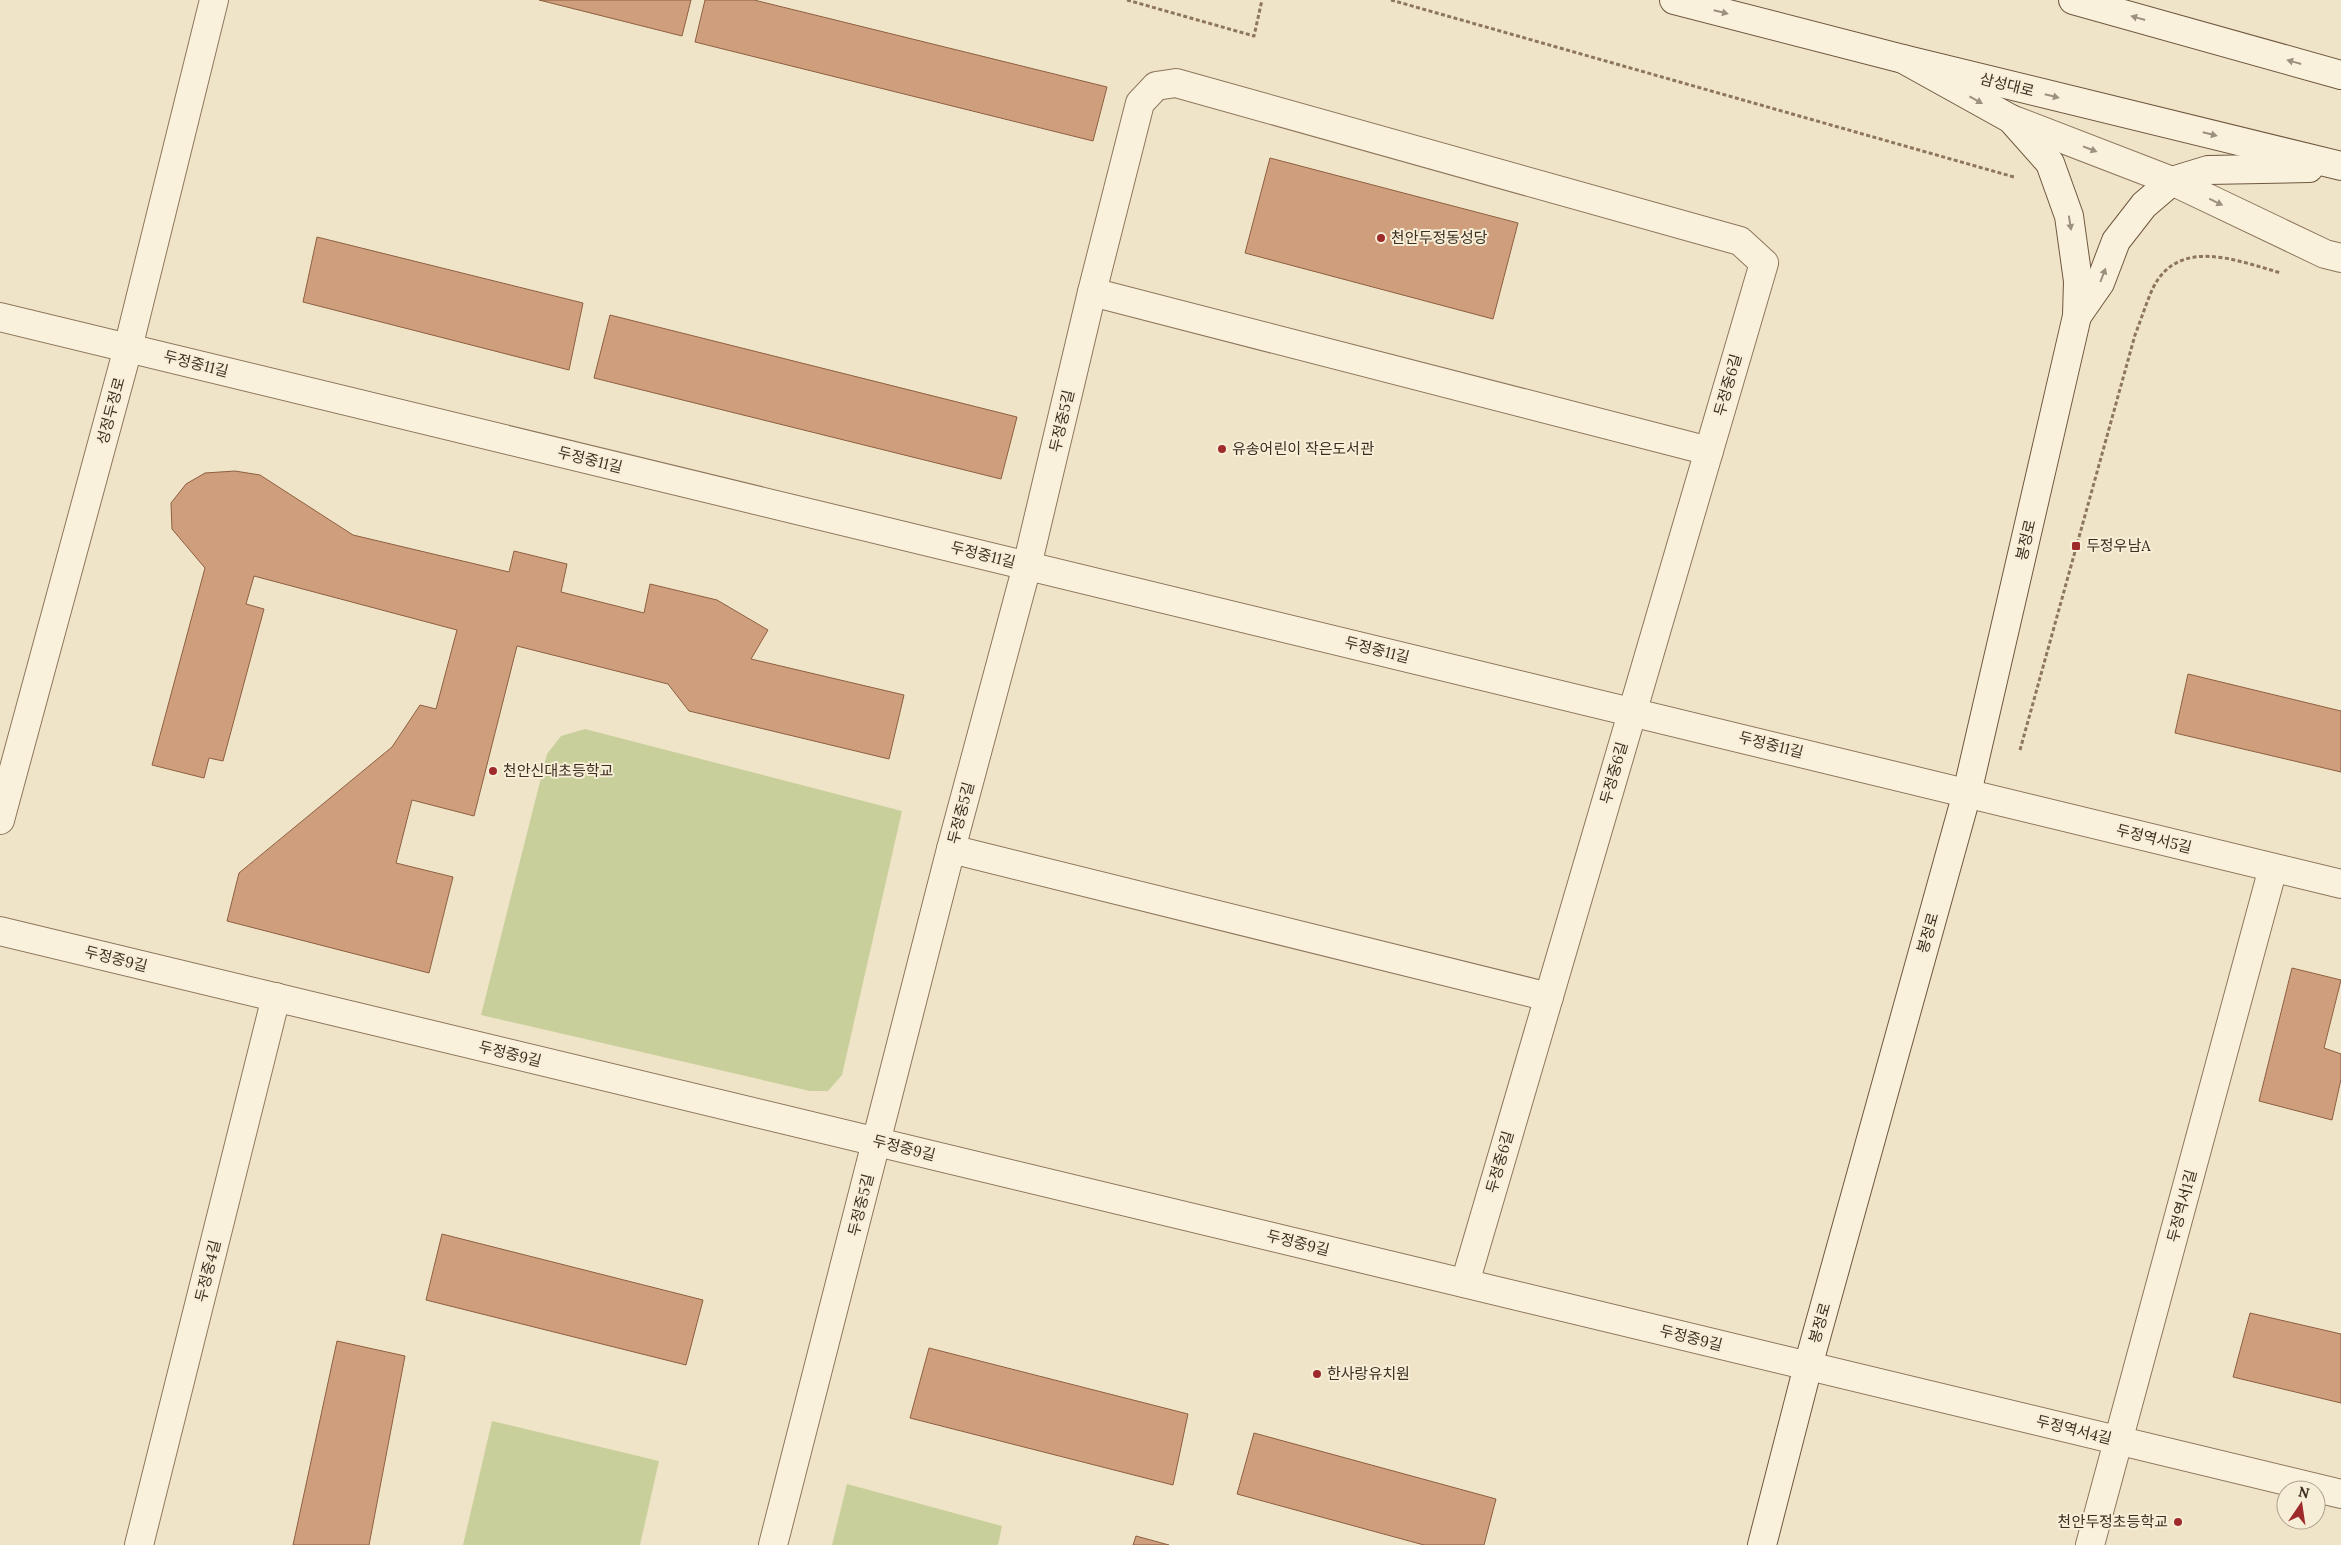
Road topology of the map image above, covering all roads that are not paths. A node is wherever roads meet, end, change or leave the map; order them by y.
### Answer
1 (214, 0) edge
2 (1674, 0) edge
3 (2073, 0) edge
4 (1902, 59) junction
5 (2341, 75) edge
6 (2011, 119) junction
7 (2341, 167) edge
8 (2172, 181) junction
9 (2341, 258) edge
10 (1764, 263) joint
11 (1092, 292) junction
12 (2078, 316) junction
13 (0, 317) edge
14 (128, 348) junction
15 (1709, 450) junction
16 (1027, 566) junction
17 (1632, 712) junction
18 (1967, 793) junction
19 (0, 820) edge
20 (952, 849) junction
21 (2273, 868) junction
22 (2341, 884) edge
23 (0, 931) edge
24 (276, 997) junction
25 (1549, 997) junction
26 (877, 1142) junction
27 (1465, 1284) junction
28 (1808, 1366) junction
29 (2119, 1441) junction
30 (2341, 1494) edge
31 (140, 1545) edge
32 (773, 1545) edge
33 (1762, 1545) edge
34 (2090, 1545) edge

1 - 14 street, 성정두정로
2 -> 4 street, 삼성대로
5 -> 3 street
4 -> 6 street
4 -> 7 street, 삼성대로
6 -> 8 street
6 -> 12 street
7 - 8 street
8 -> 9 street
12 -> 8 street
10 - 11 street, 두정중5길
10 - 15 street, 두정중6길
11 - 15 street
11 - 16 street, 두정중5길
12 - 18 street, 봉정로
13 - 14 street, 두정중11길
14 - 16 street, 두정중11길
14 - 19 street, 성정두정로
15 - 17 street, 두정중6길
16 - 17 street, 두정중11길
16 - 20 street, 두정중5길
17 - 18 street, 두정중11길
17 - 25 street, 두정중6길
18 - 21 street, 두정역서5길
18 - 28 street, 봉정로
20 - 25 street
20 - 26 street, 두정중5길
21 - 22 street, 두정역서5길
21 - 29 street, 두정역서1길
23 - 24 street, 두정중9길
24 - 26 street, 두정중9길
24 - 31 street, 두정중4길
25 - 27 street, 두정중6길
26 - 27 street, 두정중9길
26 - 32 street, 두정중5길
27 - 28 street, 두정중9길
28 - 29 street, 두정역서4길
28 - 33 street, 봉정로
29 - 30 street, 두정역서4길
29 - 34 street, 두정역서1길

